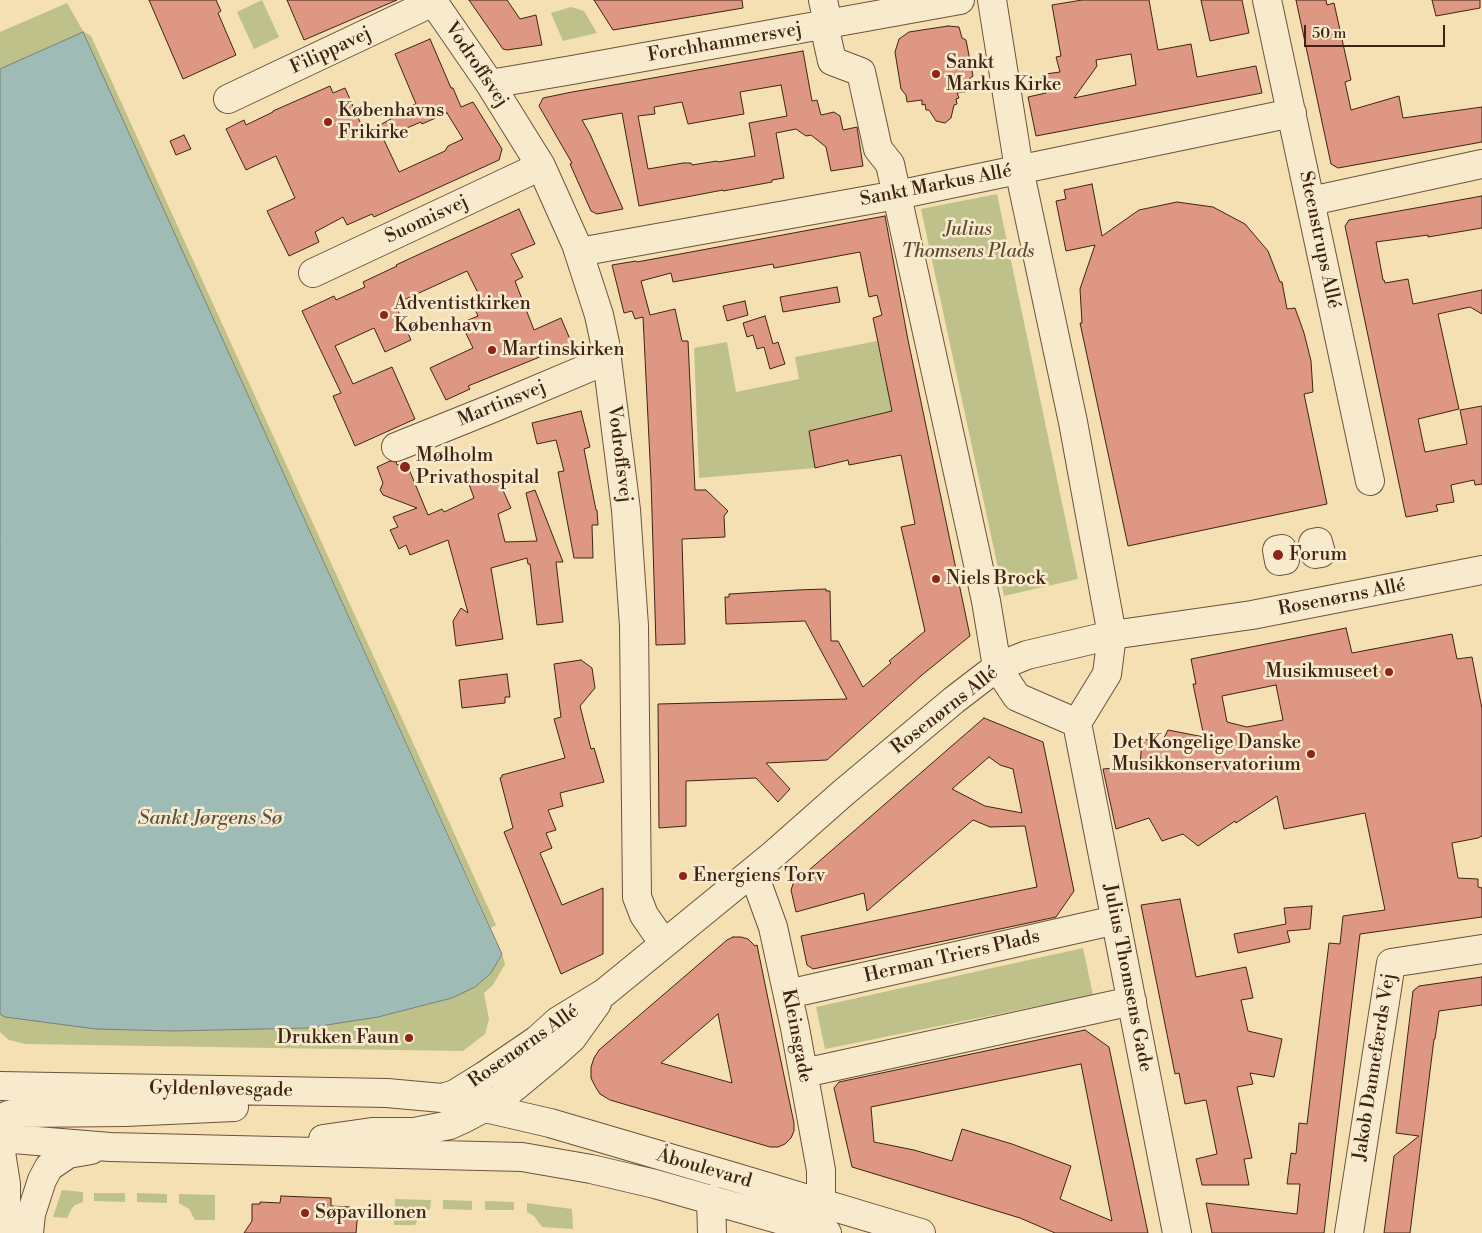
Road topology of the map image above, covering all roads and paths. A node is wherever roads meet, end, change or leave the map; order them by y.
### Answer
1 (960, 0) edge
2 (992, 0) edge
3 (1267, 0) edge
4 (433, 1) edge
5 (825, 16) edge
6 (490, 84) junction
7 (228, 99) dead end
8 (1292, 113) junction
9 (1482, 164) edge
10 (541, 166) junction
11 (1019, 169) junction
12 (897, 195) junction
13 (1311, 201) junction
14 (579, 252) junction
15 (313, 273) dead end
16 (607, 360) junction
17 (396, 447) dead end
18 (1370, 481) dead end
19 (1482, 570) edge
20 (1112, 635) junction
21 (997, 667) junction
22 (1077, 723) junction
23 (753, 872) junction
24 (1116, 920) junction
25 (664, 944) junction
26 (1482, 949) edge
27 (604, 993) junction
28 (788, 994) junction
29 (1132, 1001) junction
30 (804, 1073) junction
31 (0, 1086) edge
32 (331, 1092) junction
33 (442, 1098) junction
34 (487, 1108) junction
35 (0, 1120) edge
36 (0, 1138) edge
37 (0, 1146) edge
38 (110, 1148) junction
39 (237, 1151) junction
40 (711, 1199) junction
41 (821, 1204) junction
42 (3, 1233) edge
43 (29, 1233) edge
44 (712, 1233) edge
45 (828, 1233) edge
46 (921, 1233) edge
47 (1178, 1233) edge
48 (1350, 1233) edge

1 - 5 street, Forchhammersvej
2 - 11 street
3 - 8 street, Steenstrups Allé
4 - 6 street, Vodroffsvej
4 - 7 street, Filippavej
5 - 6 street, Forchhammersvej
5 - 12 street
6 - 10 street, Vodroffsvej
8 - 11 street, Sankt Markus Allé
8 - 13 street, Steenstrups Allé
9 - 13 street
10 - 14 street, Vodroffsvej
10 - 15 street, Suomisvej
11 - 12 street, Sankt Markus Allé
11 - 20 street
12 - 14 street, Sankt Markus Allé
12 - 21 street
13 - 18 street, Steenstrups Allé
14 - 16 street, Vodroffsvej
16 - 17 street, Martinsvej
16 - 25 street, Vodroffsvej
19 - 20 street, Rosenørns Allé
20 - 21 street, Rosenørns Allé
20 - 22 street
21 - 22 street
21 - 23 street, Rosenørns Allé
22 - 24 street, Julius Thomsens Gade
23 - 25 street, Rosenørns Allé
23 - 28 street, Kleinsgade
24 - 28 street, Herman Triers Plads
24 - 29 street, Julius Thomsens Gade
25 - 27 street, Rosenørns Allé
26 - 48 street, Jakob Dannefærds Vej
27 - 33 street, Rosenørns Allé
27 - 34 street, Rosenørns Allé
28 - 30 street, Kleinsgade
29 - 30 street
29 - 47 street, Julius Thomsens Gade
30 - 41 street, Kleinsgade
31 - 32 street, Gyldenløvesgade
32 - 33 street, Gyldenløvesgade
32 - 35 street
33 - 34 street, Åboulevard
34 - 39 street, Rosenørns Allé
34 - 41 street, Åboulevard
36 - 38 street
37 - 42 street
38 - 39 street
38 - 43 street
39 - 40 street, Åboulevard
40 - 44 street
40 - 45 street, Åboulevard
41 - 46 street, Åboulevard

